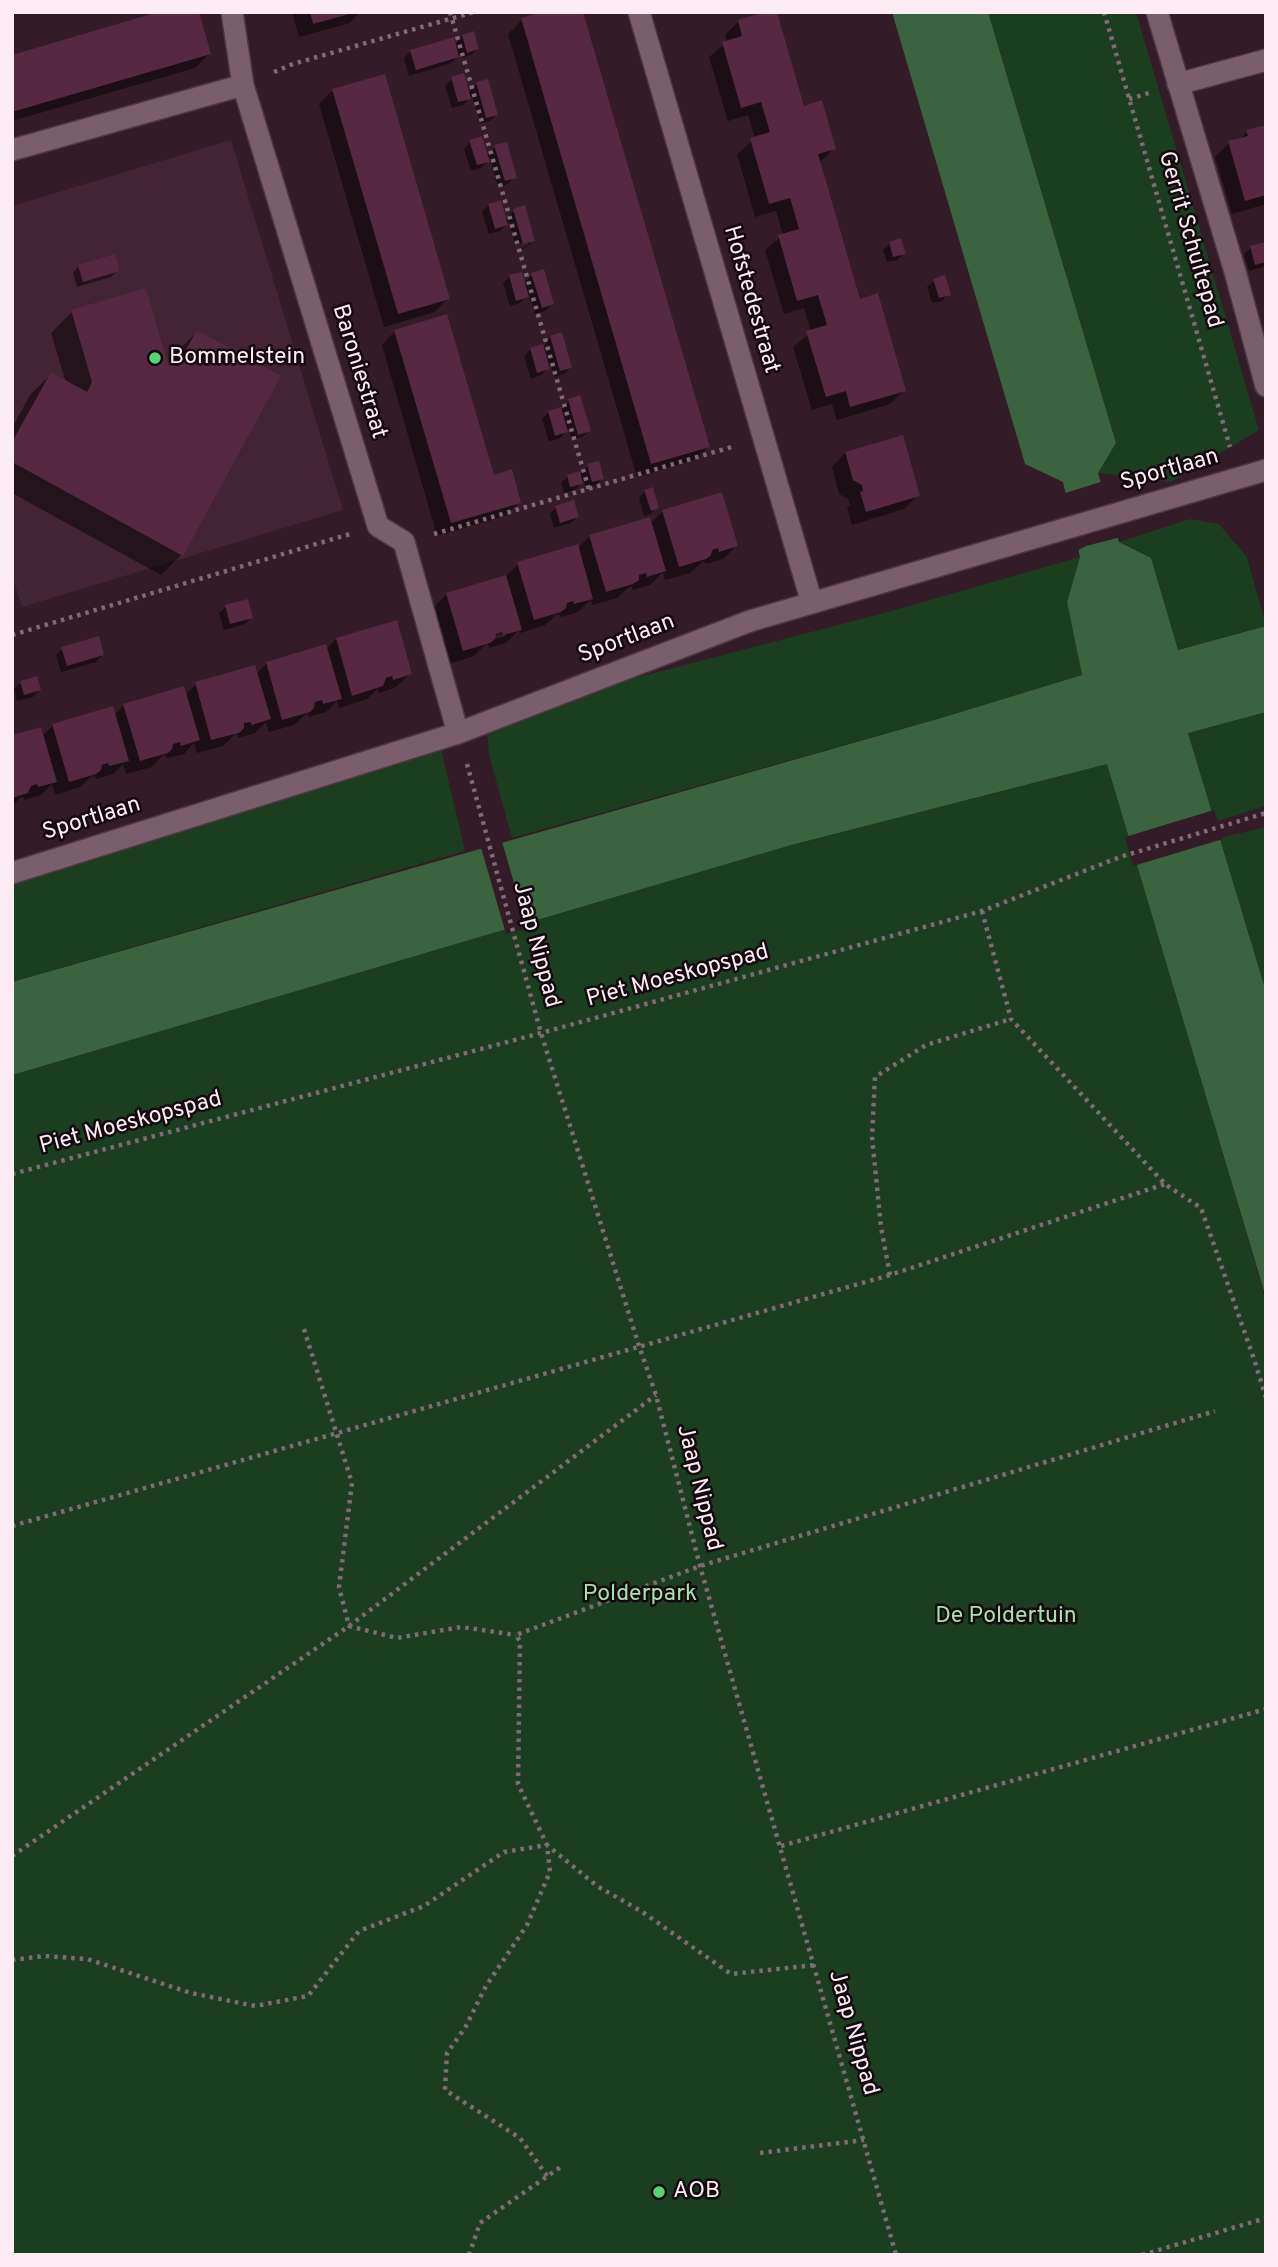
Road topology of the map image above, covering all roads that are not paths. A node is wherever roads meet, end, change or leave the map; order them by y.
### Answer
1 (232, 12) edge
2 (639, 12) edge
3 (1157, 12) edge
4 (1266, 60) edge
5 (1178, 84) junction
6 (243, 85) junction
7 (12, 150) edge
8 (1266, 386) edge
9 (1266, 470) edge
10 (812, 603) junction
11 (458, 733) junction
12 (12, 873) edge

1 - 6 street, Baroniestraat
2 - 10 street, Hofstedestraat
3 - 5 street
4 - 5 street
5 - 8 street
6 - 7 street
6 - 11 street, Baroniestraat
9 - 10 street, Sportlaan
10 - 11 street, Sportlaan
11 - 12 street, Sportlaan

